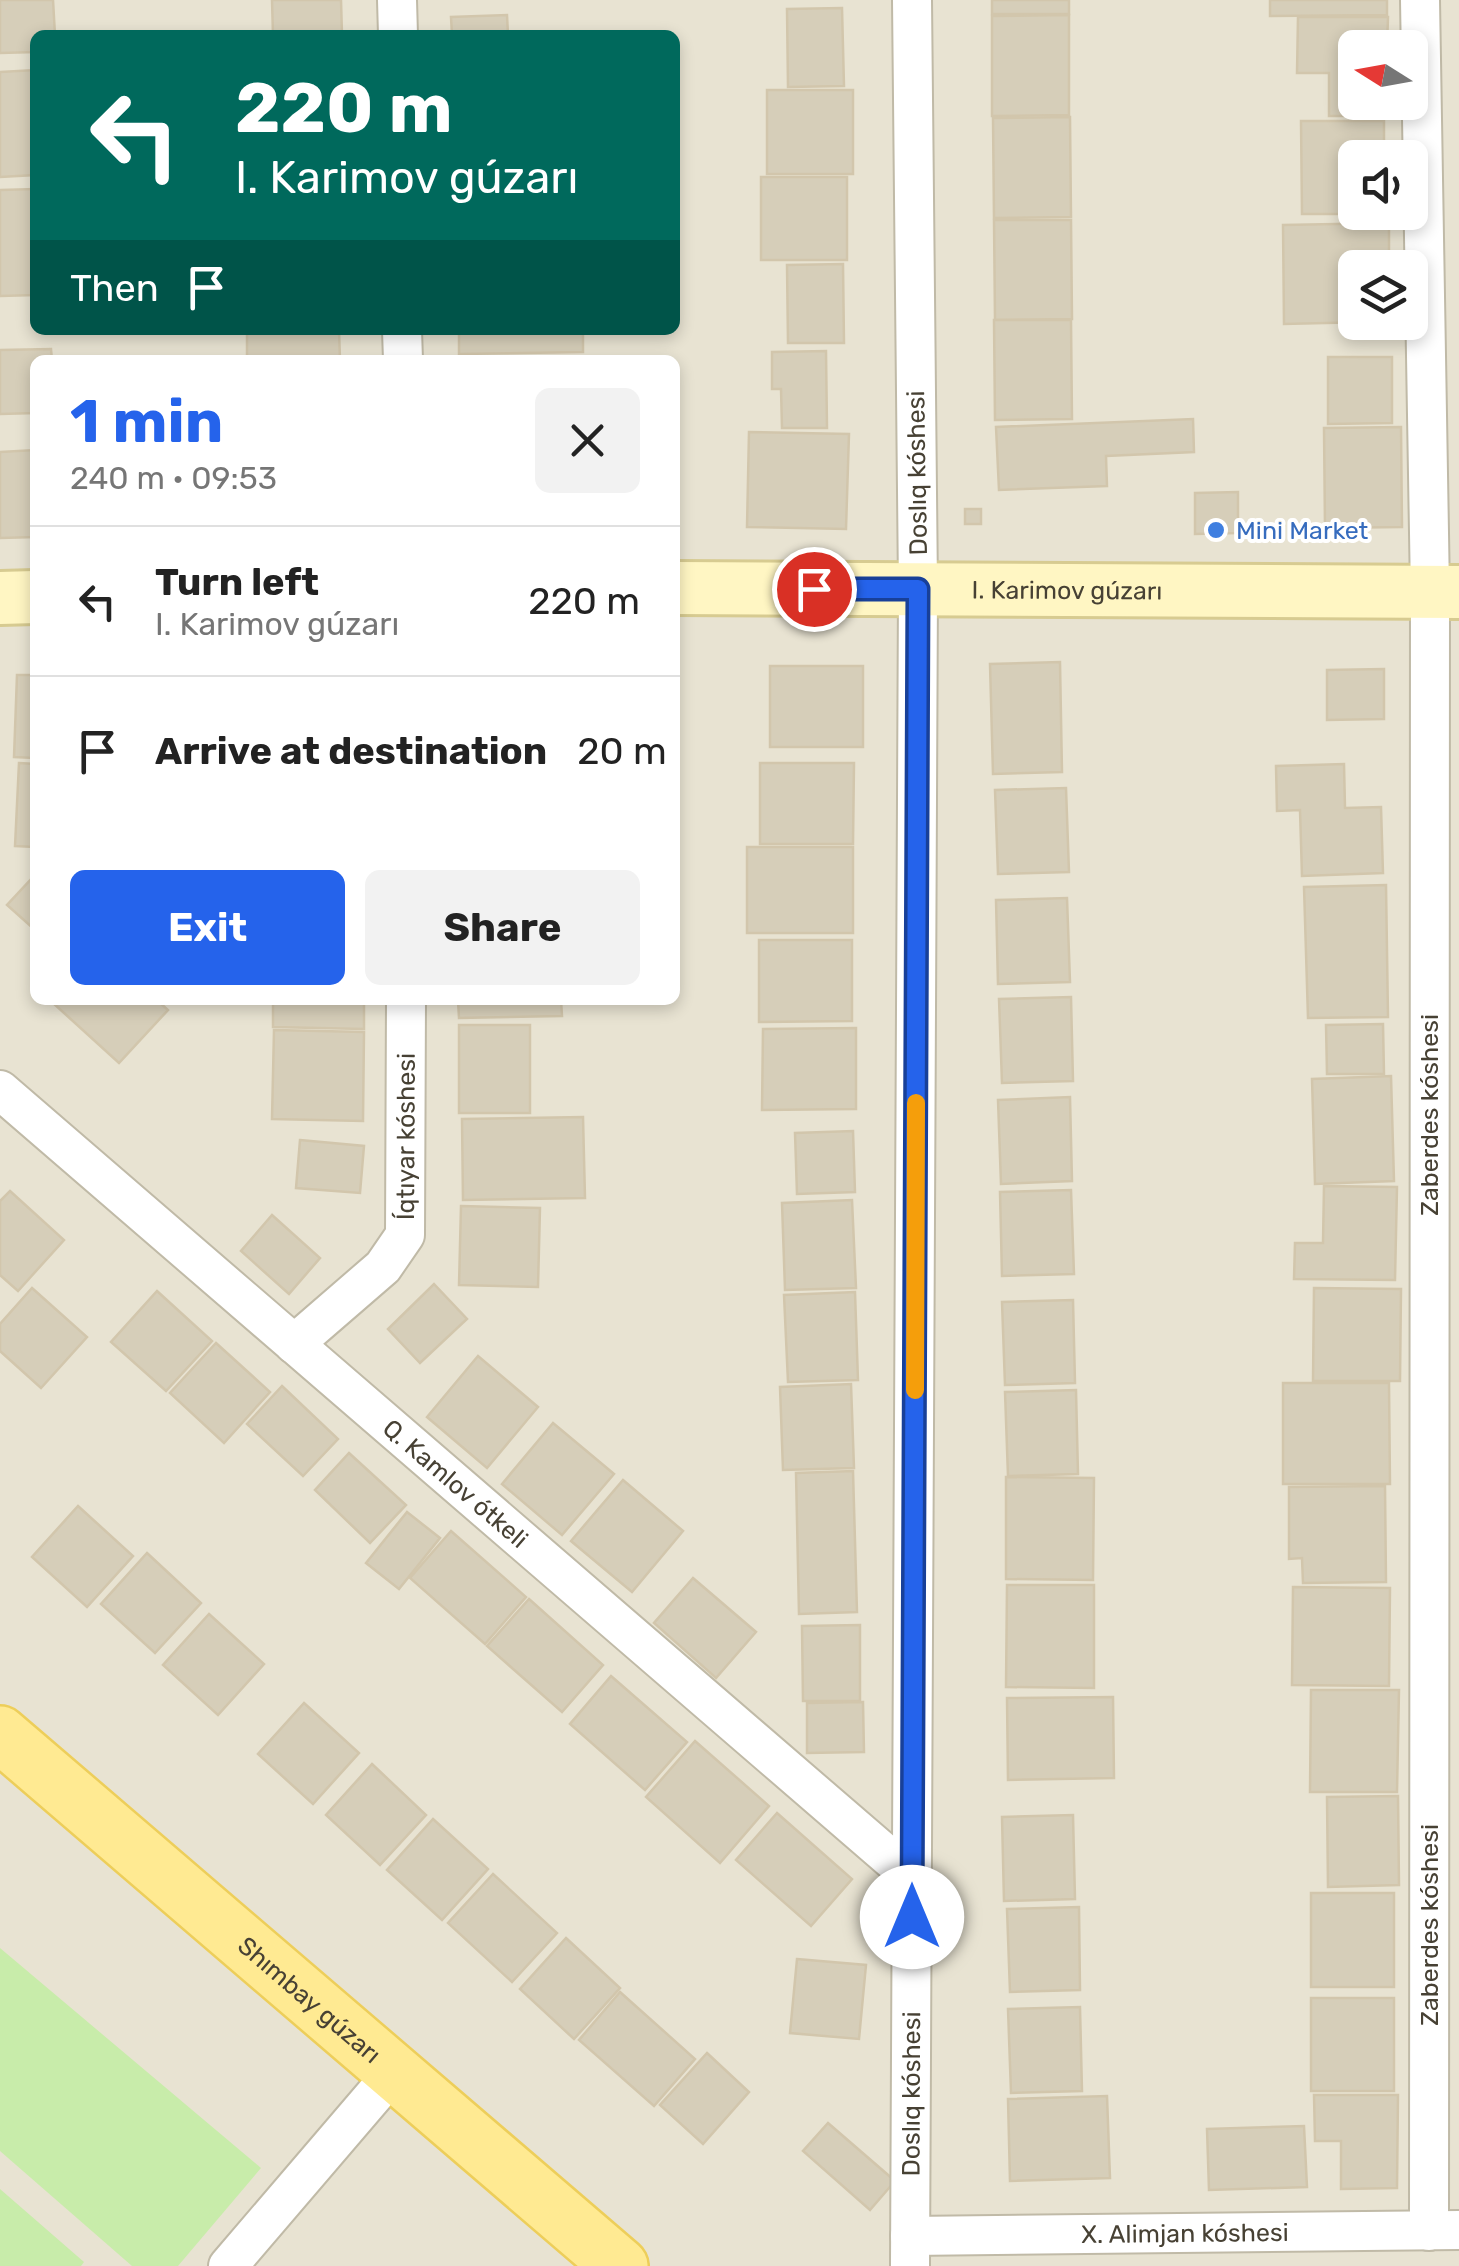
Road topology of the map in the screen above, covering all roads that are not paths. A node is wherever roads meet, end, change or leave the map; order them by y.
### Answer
1 (397, 0) edge
2 (912, 0) edge
3 (1420, 0) edge
4 (398, 30) edge
5 (680, 588) edge
6 (918, 589) junction
7 (1444, 592) edge
8 (30, 596) edge
9 (0, 598) edge
10 (406, 1005) edge
11 (0, 1090) edge
12 (294, 1344) junction
13 (0, 1734) edge
14 (912, 1877) junction
15 (394, 2072) junction
16 (1444, 2230) edge
17 (910, 2251) edge
18 (228, 2266) edge
19 (620, 2266) edge

1 - 4 street
2 - 6 street, Doslıq kóshesi
3 - 7 street, Zaberdes kóshesi
5 - 6 street, I. Karimov gúzarı
6 - 7 street, I. Karimov gúzarı
6 - 14 street, Doslıq kóshesi
7 - 16 street, Zaberdes kóshesi
8 - 9 street
10 - 12 street, Íqtıyar kóshesi
11 - 12 street, Q. Kamlov ótkeli
12 - 14 street, Q. Kamlov ótkeli
13 - 15 main road, Shımbay gúzarı
14 - 17 street, Doslıq kóshesi
15 - 18 street
15 - 19 main road, Shımbay gúzarı
16 - 17 street, X. Alimjan kóshesi

